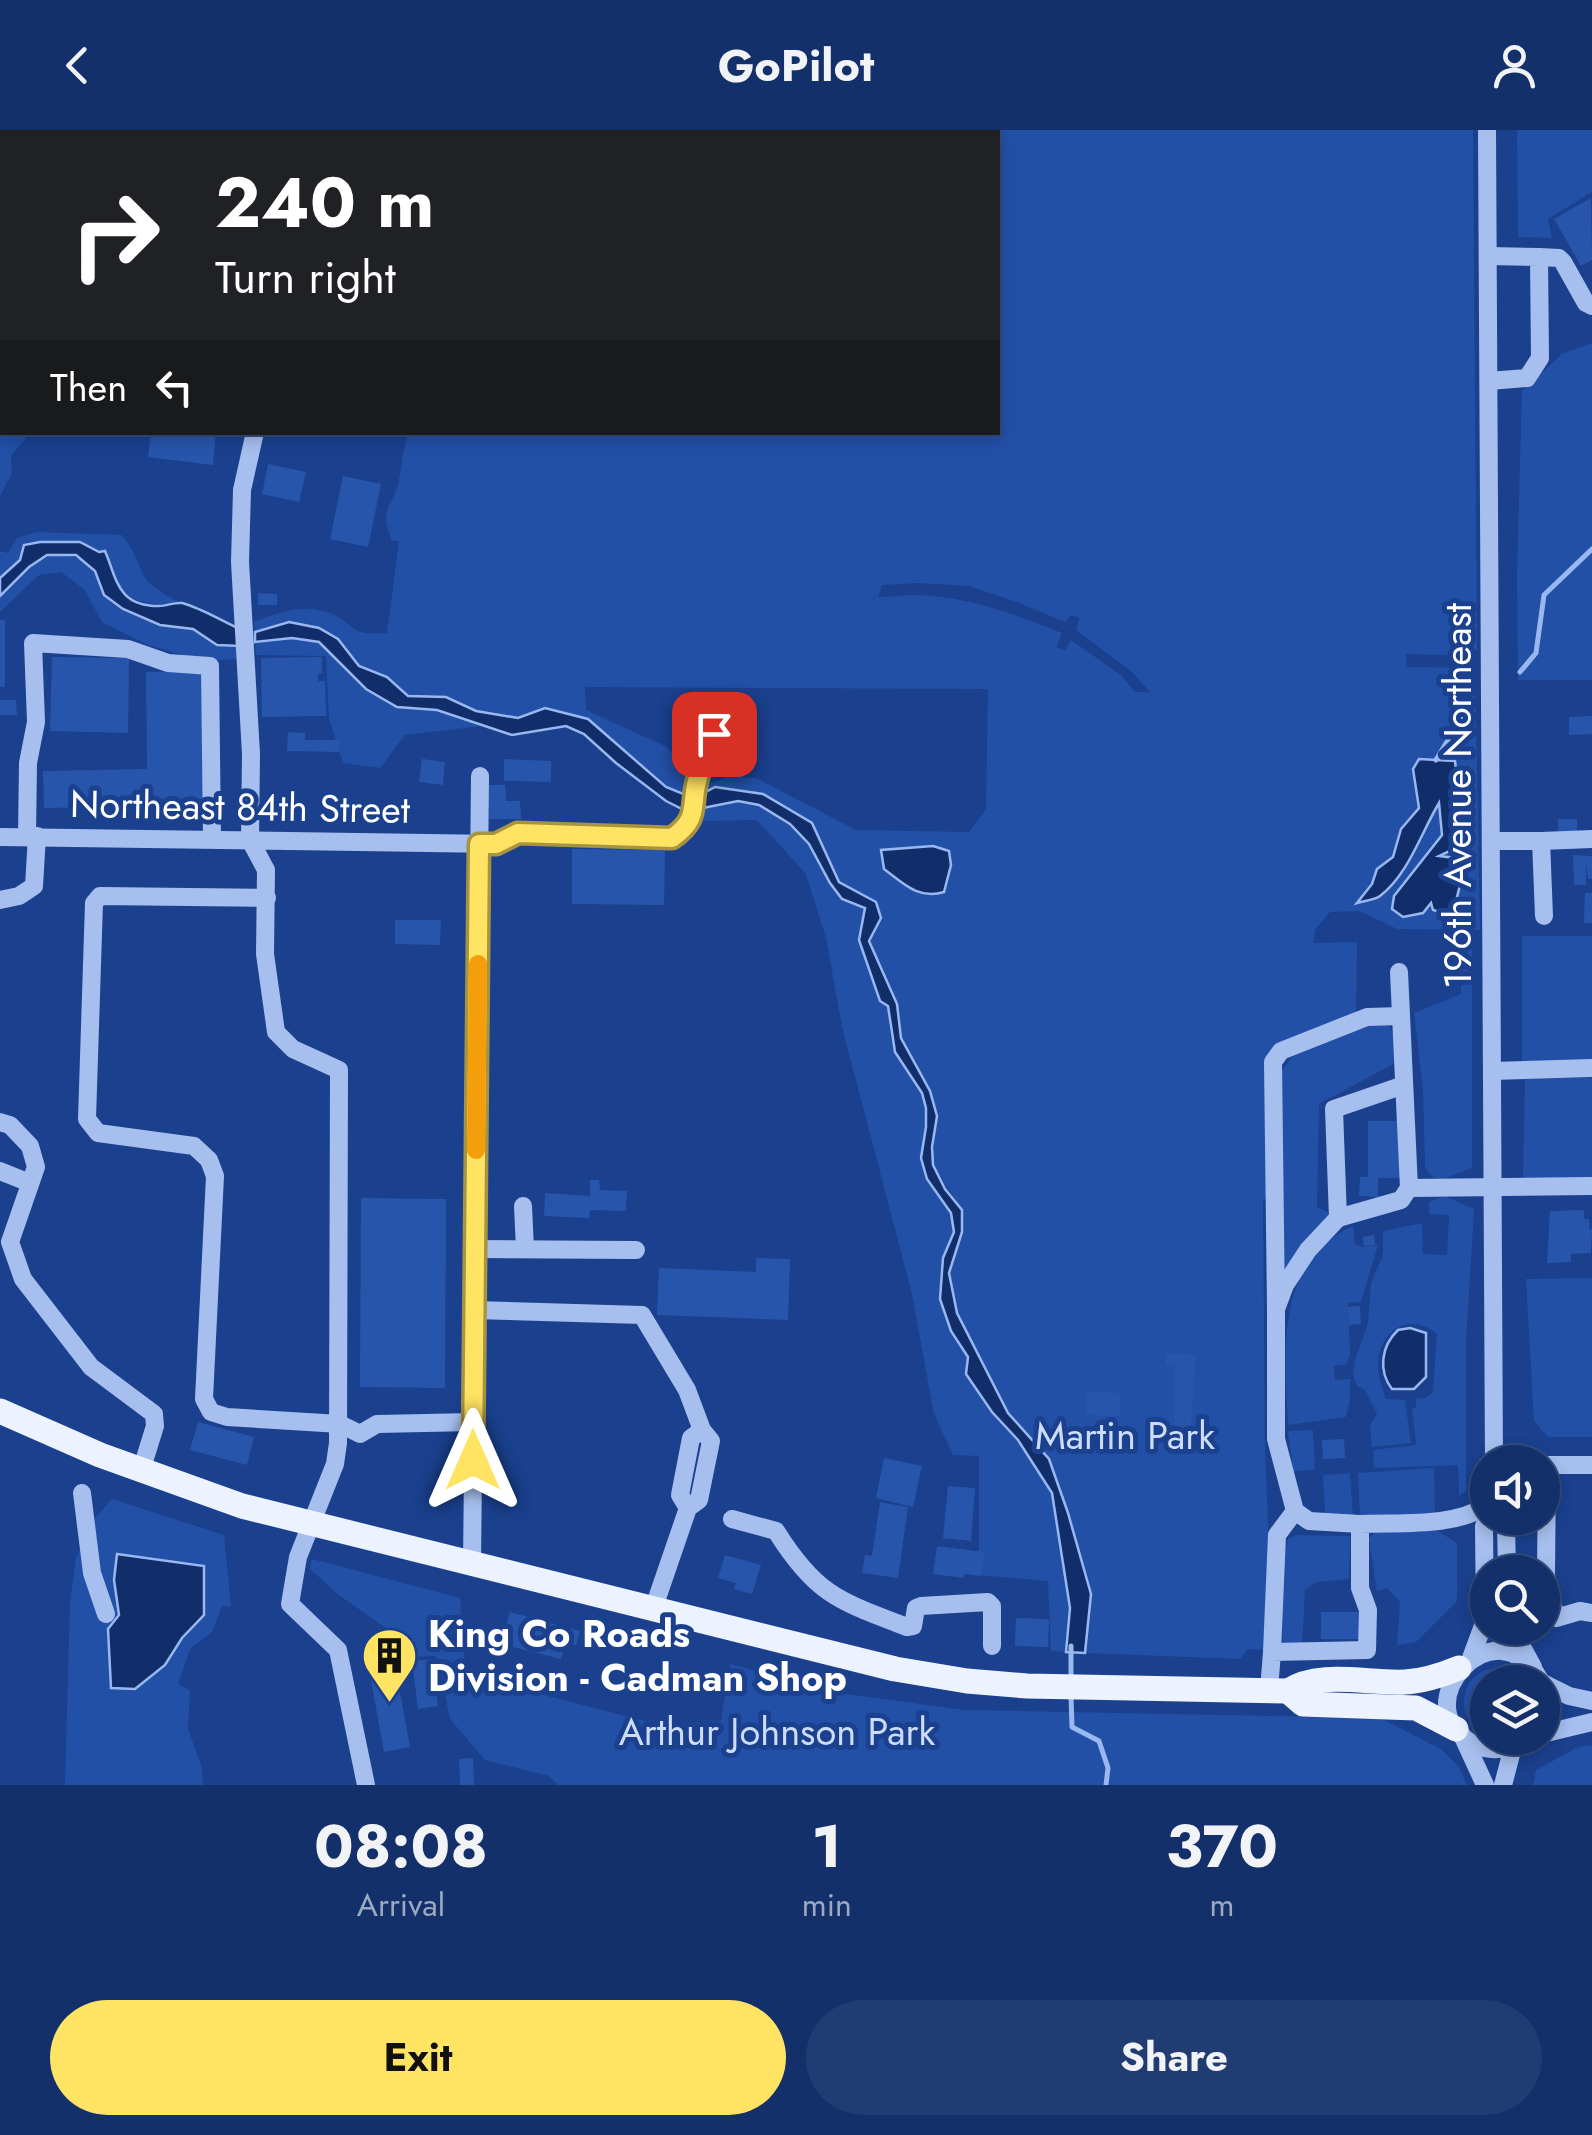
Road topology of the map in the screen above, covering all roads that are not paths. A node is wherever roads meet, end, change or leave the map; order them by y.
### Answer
1 (1487, 130) edge
2 (1488, 256) junction
3 (1540, 257) junction
4 (1592, 306) edge
5 (1489, 381) junction
6 (254, 435) edge
7 (714, 734) dead end
8 (480, 776) dead end
9 (0, 836) edge
10 (32, 836) junction
11 (212, 839) junction
12 (250, 840) junction
13 (1592, 840) edge
14 (1491, 841) junction
15 (1542, 841) junction
16 (479, 844) junction
17 (267, 898) junction
18 (0, 900) edge
19 (1544, 916) dead end
20 (1399, 972) dead end
21 (1401, 1016) junction
22 (1592, 1068) edge
23 (1492, 1072) junction
24 (1404, 1086) junction
25 (0, 1122) edge
26 (0, 1172) edge
27 (30, 1184) junction
28 (1592, 1186) edge
29 (1409, 1188) junction
30 (1493, 1188) junction
31 (524, 1206) dead end
32 (1338, 1218) junction
33 (475, 1249) junction
34 (525, 1249) junction
35 (636, 1250) dead end
36 (1276, 1309) junction
37 (474, 1310) junction
38 (0, 1411) edge
39 (473, 1422) junction
40 (340, 1424) junction
41 (1494, 1445) edge
42 (1560, 1464) edge
43 (1592, 1464) edge
44 (140, 1471) junction
45 (82, 1493) dead end
46 (1295, 1511) junction
47 (1470, 1513) edge
48 (732, 1519) dead end
49 (1360, 1524) junction
50 (314, 1525) junction
51 (1484, 1535) edge
52 (1546, 1535) edge
53 (472, 1566) junction
54 (653, 1610) junction
55 (106, 1614) dead end
56 (1592, 1614) edge
57 (992, 1646) dead end
58 (1272, 1652) junction
59 (1465, 1663) junction
60 (1523, 1665) edge
61 (1278, 1690) junction
62 (1560, 1691) edge
63 (1592, 1700) edge
64 (1592, 1722) edge
65 (1560, 1730) edge
66 (1458, 1732) junction
67 (1470, 1739) edge
68 (1519, 1755) edge
69 (366, 1785) edge
70 (1486, 1785) edge
71 (1502, 1785) edge

1 - 2 street, 196th Avenue Northeast
2 - 3 street
2 - 5 street, 196th Avenue Northeast
3 - 4 street
3 - 5 street
5 - 14 street, 196th Avenue Northeast
6 - 12 street
7 - 16 street, Northeast 84th Street
8 - 16 street
9 - 10 street, Northeast 84th Street
10 - 11 street, Northeast 84th Street
10 - 11 street
10 - 18 street
11 - 12 street, Northeast 84th Street
12 - 16 street, Northeast 84th Street
12 - 17 street
13 - 15 street
14 - 15 street
14 - 23 street, 196th Avenue Northeast
15 - 19 street
16 - 33 street
17 - 40 street
17 - 40 street
20 - 21 street
21 - 24 street
21 - 36 street
22 - 23 street
23 - 30 street, 196th Avenue Northeast
24 - 29 street
24 - 32 street
25 - 27 street
26 - 27 street
27 - 44 street
28 - 30 street
29 - 30 street
29 - 32 street
30 - 41 street, 196th Avenue Northeast
31 - 34 street
32 - 36 street
33 - 34 street
33 - 37 street
34 - 35 street
36 - 46 street
37 - 39 street
37 - 54 street
38 - 44 main road
39 - 40 street
39 - 53 street
40 - 50 street
42 - 43 street
44 - 50 main road
45 - 55 street
46 - 49 street
46 - 58 street
47 - 49 street
48 - 57 street
49 - 58 street
50 - 53 main road
50 - 69 street
51 - 59 street
52 - 56 street
53 - 54 main road
54 - 61 main road
58 - 61 street
59 - 60 street
59 - 61 main road
59 - 66 street
61 - 66 main road
62 - 63 street
64 - 65 street
66 - 67 street
66 - 70 street
68 - 71 street

